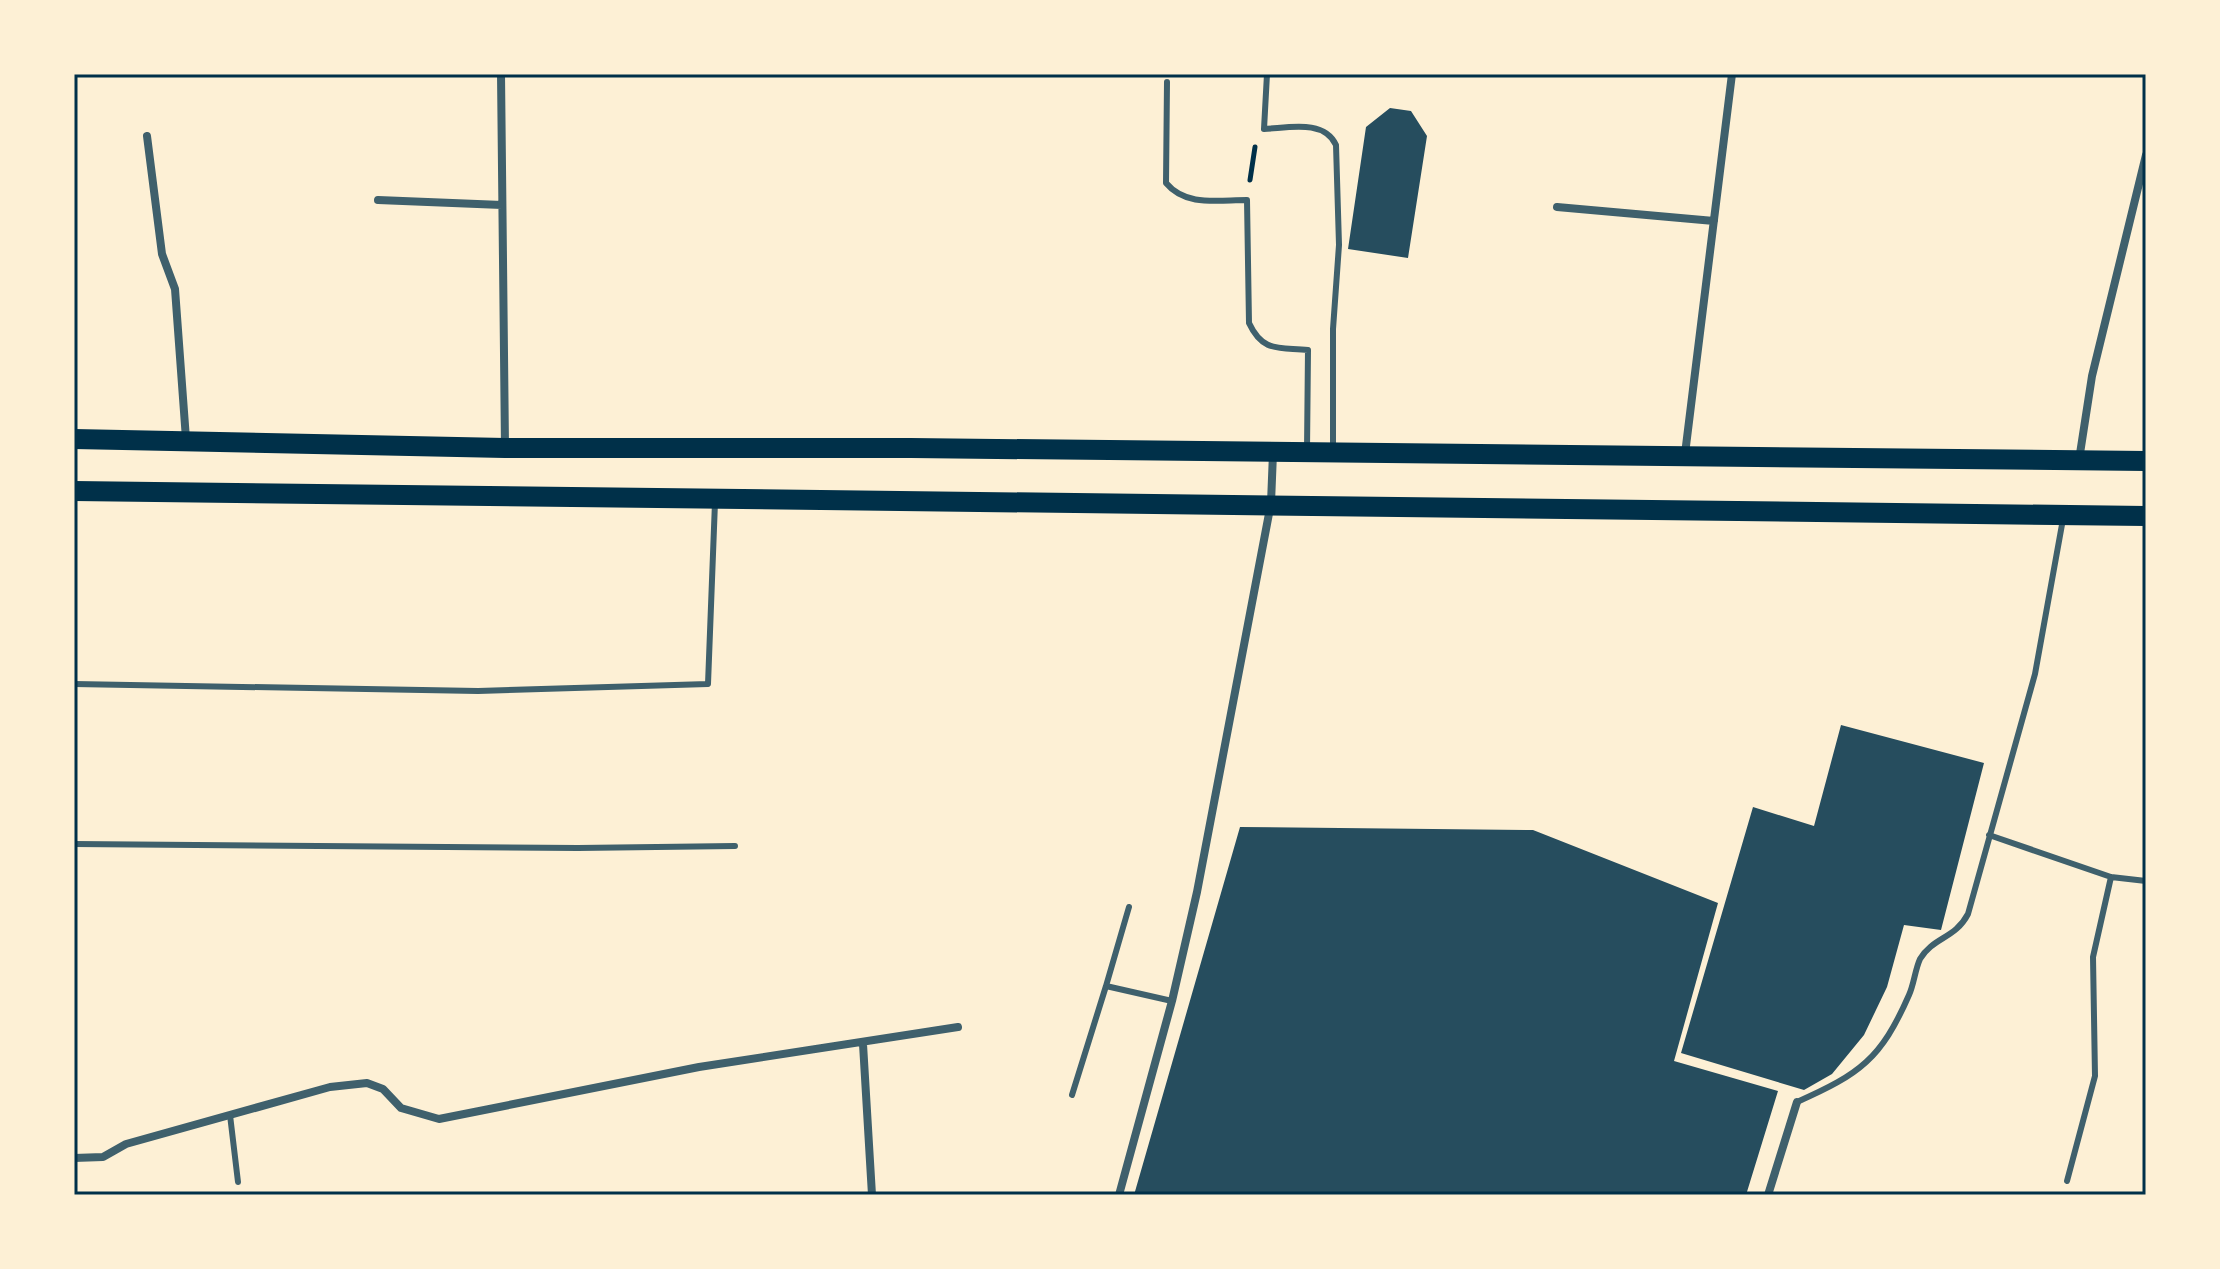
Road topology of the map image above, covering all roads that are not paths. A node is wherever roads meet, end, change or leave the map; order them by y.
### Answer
1 (501, 74) edge
2 (1267, 74) edge
3 (1732, 74) edge
4 (1167, 82) dead end
5 (147, 136) dead end
6 (2146, 155) edge
7 (378, 200) dead end
8 (502, 205) junction
9 (1557, 207) dead end
10 (1714, 221) junction
11 (74, 439) edge
12 (186, 440) junction
13 (505, 448) junction
14 (1273, 453) junction
15 (1307, 454) junction
16 (1333, 454) junction
17 (1684, 459) junction
18 (2078, 461) junction
19 (2146, 461) edge
20 (74, 491) edge
21 (715, 498) junction
22 (1271, 503) junction
23 (2063, 515) junction
24 (2146, 516) edge
25 (74, 684) edge
26 (1989, 835) junction
27 (74, 844) edge
28 (735, 846) dead end
29 (2111, 877) junction
30 (2146, 881) edge
31 (1129, 907) dead end
32 (1106, 986) junction
33 (1172, 1001) junction
34 (958, 1027) dead end
35 (863, 1044) junction
36 (1072, 1095) dead end
37 (1797, 1102) joint
38 (230, 1115) junction
39 (74, 1158) edge
40 (2067, 1181) dead end
41 (238, 1182) dead end
42 (872, 1195) edge
43 (1119, 1195) edge
44 (1768, 1195) edge

1 - 8 street
2 - 16 lane
3 - 10 street
4 - 15 lane
5 - 12 street
6 - 18 street
7 - 8 street
8 - 13 street
9 - 10 street
10 - 17 street
11 - 12 main road
12 - 13 main road
13 - 14 main road
14 - 15 main road
14 - 22 street
15 - 16 main road
16 - 17 main road
17 - 18 main road
18 - 19 main road
20 - 21 main road
21 - 22 main road
21 - 25 lane
22 - 23 main road
22 - 33 street
23 - 24 main road
23 - 26 lane
26 - 29 lane
26 - 37 lane
27 - 28 lane
29 - 30 lane
29 - 40 lane
31 - 32 lane
32 - 33 lane
32 - 36 lane
33 - 43 street
34 - 35 street
35 - 38 street
35 - 42 street
37 - 44 street
38 - 39 street
38 - 41 lane

